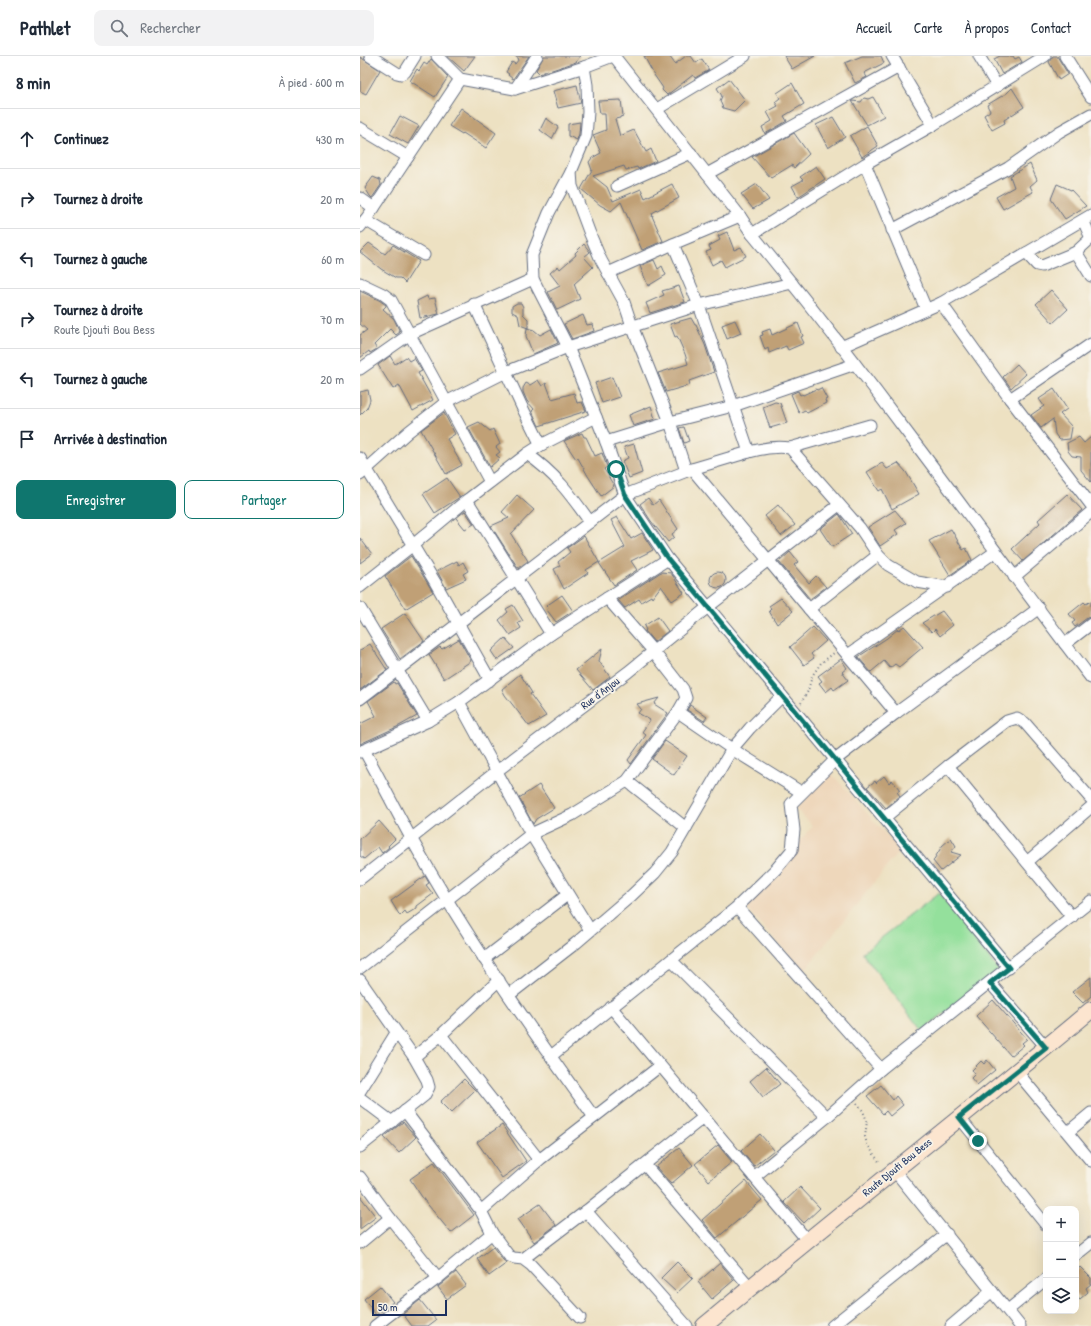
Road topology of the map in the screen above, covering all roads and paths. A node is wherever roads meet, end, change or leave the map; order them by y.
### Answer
1 (370, 56) edge
2 (415, 56) edge
3 (437, 56) edge
4 (537, 56) edge
5 (614, 56) edge
6 (745, 56) edge
7 (892, 56) edge
8 (979, 56) edge
9 (1045, 56) edge
10 (1065, 56) edge
11 (899, 66) junction
12 (584, 67) junction
13 (460, 79) junction
14 (997, 86) junction
15 (515, 89) junction
16 (1091, 97) edge
17 (657, 109) junction
18 (1091, 114) edge
19 (933, 125) junction
20 (360, 128) edge
21 (691, 153) junction
22 (408, 157) junction
23 (865, 164) junction
24 (571, 172) junction
25 (707, 174) junction
26 (617, 186) dead end
27 (360, 198) edge
28 (374, 208) junction
29 (740, 216) junction
30 (1087, 217) edge
31 (363, 223) edge
32 (892, 230) junction
33 (752, 234) junction
34 (673, 244) junction
35 (1076, 252) junction
36 (1026, 253) junction
37 (424, 255) dead end
38 (608, 273) junction
39 (1091, 276) edge
40 (533, 279) junction
41 (792, 283) junction
42 (361, 284) edge
43 (941, 303) junction
44 (474, 304) junction
45 (699, 305) junction
46 (926, 309) junction
47 (632, 326) junction
48 (410, 334) junction
49 (1091, 344) edge
50 (568, 346) junction
51 (841, 347) junction
52 (855, 364) junction
53 (360, 369) edge
54 (506, 372) junction
55 (1010, 399) junction
56 (446, 402) junction
57 (733, 406) junction
58 (596, 417) junction
59 (670, 422) junction
60 (870, 425) dead end
61 (606, 442) junction
62 (541, 445) junction
63 (790, 448) junction
64 (749, 452) junction
65 (527, 454) junction
66 (360, 458) edge
67 (689, 470) junction
68 (363, 472) edge
69 (490, 482) junction
70 (625, 495) junction
71 (467, 500) junction
72 (839, 505) junction
73 (1091, 505) edge
74 (1091, 512) edge
75 (590, 522) junction
76 (413, 545) junction
77 (995, 552) junction
78 (878, 555) junction
79 (668, 559) junction
80 (768, 560) junction
81 (1014, 577) junction
82 (518, 579) junction
83 (360, 587) edge
84 (947, 587) junction
85 (606, 598) junction
86 (708, 607) junction
87 (360, 608) edge
88 (1039, 608) junction
89 (809, 609) junction
90 (458, 623) junction
91 (1091, 624) edge
92 (551, 634) junction
93 (1065, 644) junction
94 (844, 651) junction
95 (654, 652) junction
96 (397, 671) junction
97 (1091, 678) edge
98 (490, 680) junction
99 (782, 696) junction
100 (360, 699) edge
101 (459, 702) junction
102 (678, 712) junction
103 (796, 713) junction
104 (896, 713) junction
105 (428, 721) junction
106 (732, 749) junction
107 (362, 751) edge
108 (835, 760) junction
109 (948, 766) junction
110 (497, 771) junction
111 (627, 781) junction
112 (801, 792) junction
113 (1091, 799) edge
114 (1091, 807) edge
115 (884, 818) junction
116 (686, 828) junction
117 (531, 834) junction
118 (411, 839) junction
119 (1027, 862) junction
120 (360, 879) edge
121 (568, 895) junction
122 (448, 900) junction
123 (1091, 901) edge
124 (737, 907) junction
125 (1072, 917) junction
126 (590, 930) junction
127 (484, 959) junction
128 (671, 960) junction
129 (360, 968) edge
130 (1009, 968) junction
131 (360, 980) edge
132 (499, 980) junction
133 (990, 983) junction
134 (509, 995) junction
135 (611, 1007) junction
136 (1091, 1010) edge
137 (396, 1033) junction
138 (441, 1035) junction
139 (1046, 1048) junction
140 (550, 1056) junction
141 (414, 1057) junction
142 (660, 1066) junction
143 (881, 1069) junction
144 (1017, 1072) junction
145 (360, 1091) edge
146 (852, 1095) junction
147 (360, 1098) edge
148 (405, 1111) junction
149 (1091, 1113) edge
150 (594, 1117) junction
151 (704, 1117) junction
152 (959, 1117) junction
153 (826, 1118) junction
154 (392, 1122) junction
155 (1068, 1132) junction
156 (360, 1147) edge
157 (539, 1160) junction
158 (1091, 1161) edge
159 (880, 1163) dead end
160 (645, 1165) junction
161 (894, 1170) junction
162 (360, 1177) edge
163 (754, 1177) junction
164 (481, 1211) junction
165 (586, 1211) junction
166 (390, 1218) junction
167 (1043, 1221) edge
168 (492, 1233) junction
169 (947, 1234) junction
170 (807, 1240) junction
171 (360, 1243) edge
172 (1091, 1243) edge
173 (1079, 1253) edge
174 (523, 1259) junction
175 (438, 1278) junction
176 (1043, 1281) edge
177 (750, 1287) junction
178 (992, 1291) junction
179 (1008, 1310) junction
180 (580, 1318) dead end
181 (375, 1326) edge
182 (686, 1326) edge
183 (704, 1326) edge
184 (832, 1326) edge
185 (951, 1326) edge
186 (1020, 1326) edge

1 - 2 street
3 - 13 street
4 - 15 street
5 - 12 street
5 - 17 street
6 - 17 street
7 - 11 street
8 - 14 street
9 - 14 street
10 - 16 street
11 - 19 street
11 - 25 street
12 - 15 street
12 - 24 street
13 - 15 street
13 - 22 street
14 - 19 street
17 - 21 street
18 - 32 street
19 - 23 street
20 - 22 street
21 - 25 street
21 - 26 street
22 - 28 street
23 - 32 street
23 - 33 street
24 - 38 street
24 - 40 street
25 - 29 street
27 - 28 street
28 - 31 street
29 - 33 street
29 - 34 street
30 - 35 street
30 - 36 street
31 - 37 street
32 - 46 street
33 - 41 street
34 - 38 street
34 - 45 street
35 - 36 street
35 - 39 street
36 - 43 street
38 - 47 street
40 - 44 street
40 - 50 street
41 - 45 street
41 - 51 street
42 - 48 street
43 - 46 street
43 - 55 street
44 - 48 street
44 - 54 street
45 - 47 street
45 - 57 street
46 - 51 street
47 - 50 street
47 - 59 street
48 - 53 street
48 - 56 street
49 - 55 street
50 - 54 street
50 - 58 street
51 - 52 street
52 - 57 street
52 - 77 street
54 - 56 street
54 - 62 street
55 - 73 street
56 - 68 street
56 - 69 street
57 - 59 street
57 - 64 street
58 - 61 street
58 - 62 street
59 - 61 street
59 - 67 street
60 - 63 street
61 - 70 street
62 - 65 street
63 - 64 street
63 - 72 street
64 - 67 street
65 - 69 street
65 - 75 street
66 - 68 street
67 - 70 street
67 - 80 street
68 - 76 street
69 - 71 street
70 - 75 street
70 - 79 street
71 - 76 street
71 - 82 street
72 - 78 street
72 - 80 street, Rue d’Anjou
74 - 81 street
75 - 82 street
76 - 83 street
76 - 90 street
77 - 81 street
77 - 84 street
78 - 84 street
78 - 89 street
79 - 85 street
79 - 86 street
80 - 86 street, Rue d’Anjou
80 - 89 street
81 - 88 street
82 - 90 street
82 - 92 street
84 - 94 street
85 - 92 street
85 - 95 street
86 - 95 street, Rue d’Anjou
86 - 99 street
87 - 96 street
88 - 93 street
88 - 104 street
89 - 94 street
90 - 96 street
90 - 98 street
91 - 93 street
92 - 98 street
93 - 97 street
94 - 103 path
94 - 104 street
95 - 102 street
95 - 110 street, Rue d’Anjou
96 - 100 street
96 - 105 street
98 - 101 street
99 - 103 street
99 - 106 street
101 - 105 street
101 - 110 street
102 - 106 street
102 - 111 street
103 - 108 street
104 - 108 street
105 - 107 street
106 - 112 street
106 - 116 street
107 - 118 street
108 - 112 street
108 - 115 street
109 - 113 street
109 - 115 street
109 - 119 street
110 - 117 street
110 - 118 street, Rue d’Anjou
111 - 116 street
111 - 117 street
112 - 124 street
114 - 119 street
115 - 130 street
116 - 126 street
117 - 121 street
117 - 122 street
118 - 120 street, Rue d’Anjou
118 - 122 street
119 - 125 street
121 - 126 street
121 - 127 street
122 - 127 street
122 - 129 street
123 - 125 street
124 - 128 street
124 - 143 street
125 - 130 street
126 - 134 street
127 - 132 street
128 - 135 street
128 - 153 street
130 - 133 street
131 - 137 street
132 - 134 street
132 - 138 street
133 - 139 street
133 - 143 street
134 - 140 street
135 - 140 street
135 - 142 street
136 - 139 main road, Route Djouti Bou Bess
137 - 141 street
137 - 145 street
138 - 141 street
138 - 157 street
139 - 144 main road, Route Djouti Bou Bess
140 - 150 street
141 - 148 street
142 - 150 street
142 - 151 street
143 - 146 street
144 - 152 main road, Route Djouti Bou Bess
144 - 155 street
146 - 153 street
146 - 159 path
147 - 154 street
148 - 154 street
148 - 164 street
149 - 155 street
150 - 157 street
151 - 160 street
151 - 163 street
152 - 161 main road, Route Djouti Bou Bess
152 - 167 street
153 - 163 street
154 - 156 street
155 - 158 street
157 - 164 street
160 - 165 street
160 - 177 street
161 - 169 street
161 - 170 main road, Route Djouti Bou Bess
162 - 166 street
163 - 170 street
164 - 168 street
165 - 174 street
165 - 182 street
166 - 171 street
166 - 175 street
168 - 174 street
168 - 175 street
169 - 178 street
169 - 184 street
170 - 177 main road, Route Djouti Bou Bess
172 - 173 street
174 - 180 street
175 - 181 street
176 - 179 street
177 - 183 main road, Route Djouti Bou Bess
178 - 179 street
178 - 185 street
179 - 186 street

